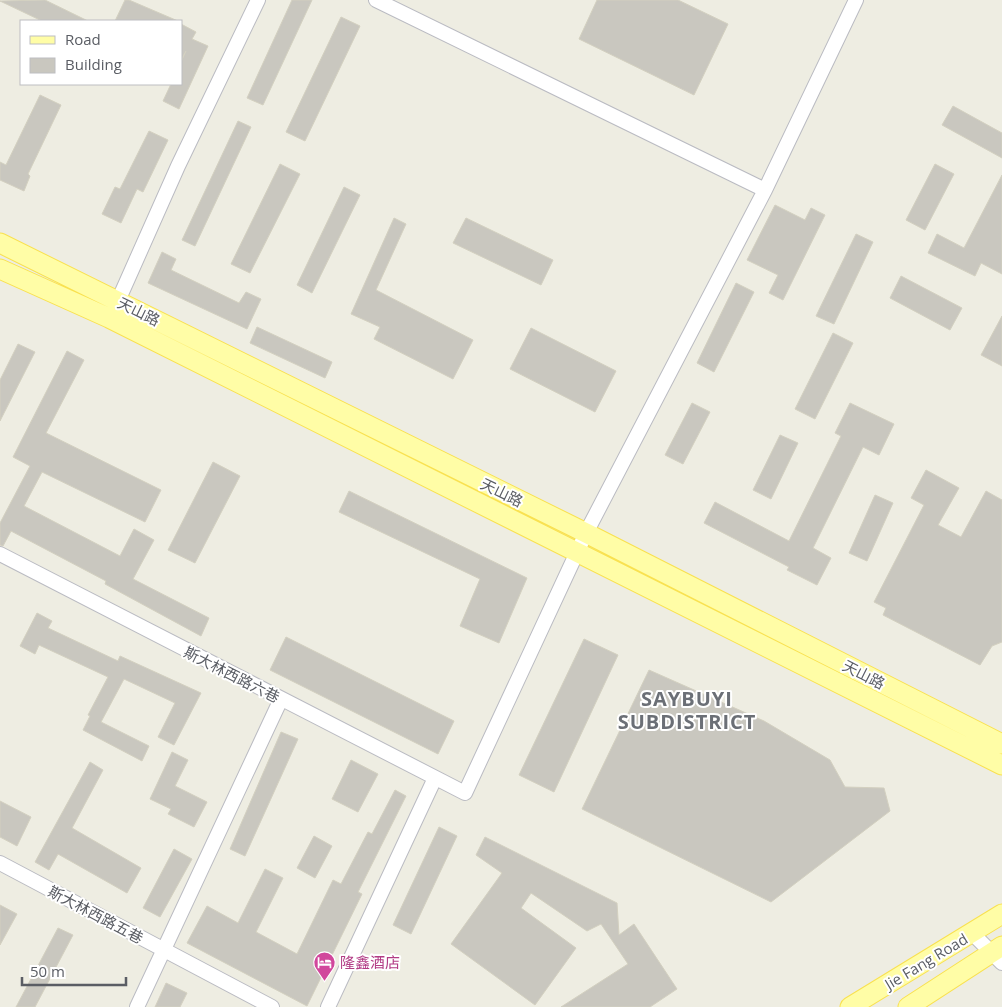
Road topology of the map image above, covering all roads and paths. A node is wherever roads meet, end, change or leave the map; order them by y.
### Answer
1 (258, 0) edge
2 (376, 0) edge
3 (856, 0) edge
4 (765, 190) junction
5 (0, 243) edge
6 (0, 269) edge
7 (118, 301) junction
8 (586, 533) junction
9 (578, 552) junction
10 (0, 554) edge
11 (282, 699) junction
12 (1002, 744) edge
13 (1002, 764) edge
14 (435, 778) junction
15 (0, 863) edge
16 (1002, 914) edge
17 (972, 932) junction
18 (164, 950) junction
19 (999, 954) edge
20 (137, 1007) edge
21 (272, 1007) edge
22 (328, 1007) edge
23 (850, 1007) edge
24 (908, 1007) edge

1 - 7 street
2 - 4 street
3 - 4 street
4 - 8 street
5 - 7 main road, 天山路
6 - 9 main road, 天山路
7 - 8 main road, 天山路
8 - 9 street
8 - 12 main road, 天山路
9 - 13 main road, 天山路
9 - 14 street, 斯大林西路六巷
10 - 11 street, 斯大林西路六巷
11 - 14 street, 斯大林西路六巷
11 - 18 street
14 - 22 street
15 - 18 street, 斯大林西路五巷
16 - 17 main road, Jie Fang Road
17 - 19 street
17 - 23 main road, Jie Fang Road
18 - 20 street
18 - 21 street, 斯大林西路五巷
19 - 24 main road, Jie Fang Road

